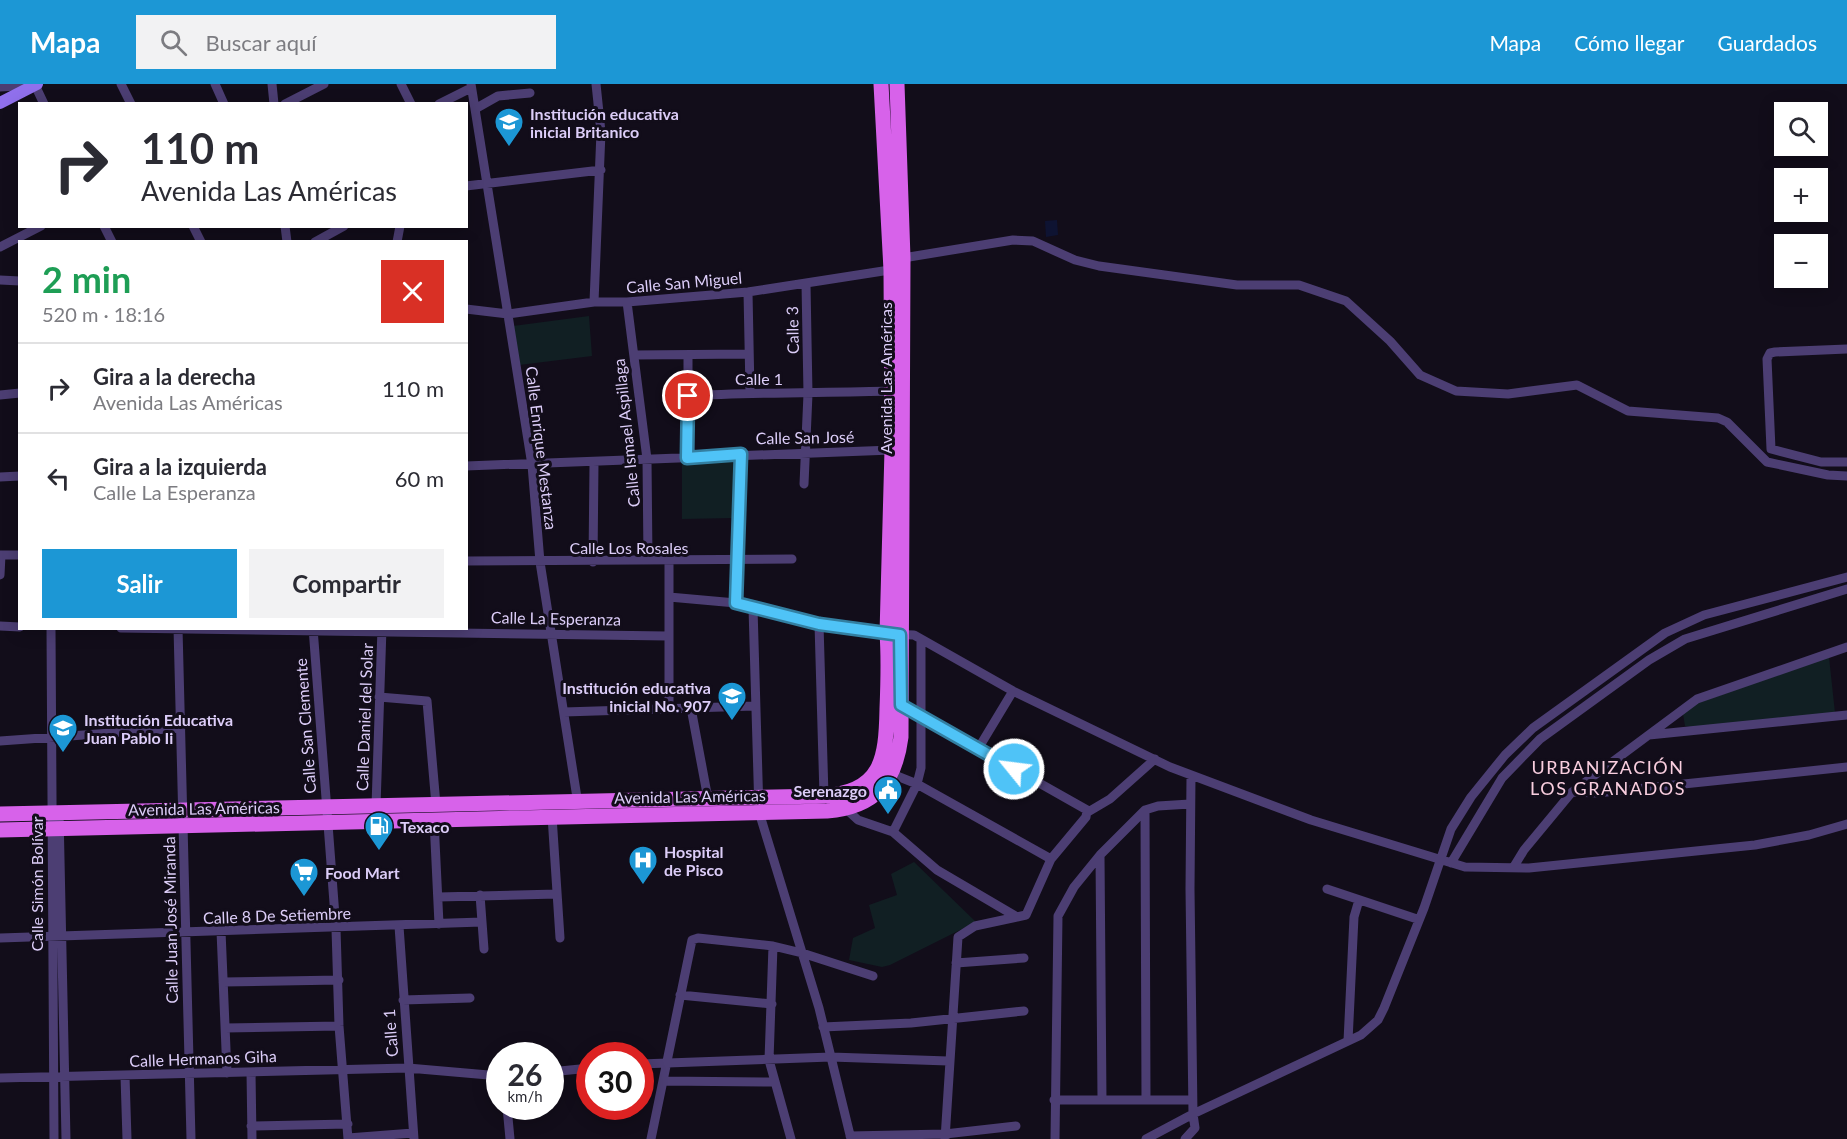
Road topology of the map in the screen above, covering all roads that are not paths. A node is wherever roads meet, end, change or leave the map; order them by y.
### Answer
1 (36, 84) edge
2 (121, 84) edge
3 (215, 84) edge
4 (272, 84) edge
5 (324, 84) edge
6 (401, 84) edge
7 (596, 84) edge
8 (881, 84) edge
9 (897, 84) edge
10 (471, 86) edge
11 (0, 87) edge
12 (530, 93) dead end
13 (43, 102) edge
14 (130, 102) edge
15 (223, 102) edge
16 (274, 102) edge
17 (289, 102) edge
18 (410, 102) edge
19 (443, 102) edge
20 (0, 103) edge
21 (475, 109) junction
22 (601, 170) junction
23 (488, 184) junction
24 (468, 186) edge
25 (895, 210) junction
26 (37, 228) edge
27 (340, 228) edge
28 (319, 240) edge
29 (0, 247) edge
30 (899, 265) junction
31 (0, 280) edge
32 (18, 281) edge
33 (806, 284) junction
34 (748, 292) junction
35 (594, 302) junction
36 (627, 303) junction
37 (468, 309) edge
38 (508, 314) junction
39 (1847, 349) edge
40 (749, 354) junction
41 (634, 355) junction
42 (688, 356) junction
43 (892, 391) junction
44 (750, 392) junction
45 (18, 393) edge
46 (808, 394) junction
47 (0, 395) edge
48 (688, 396) junction
49 (892, 450) junction
50 (806, 453) junction
51 (741, 454) junction
52 (687, 458) junction
53 (646, 459) junction
54 (1847, 462) edge
55 (594, 463) junction
56 (532, 465) junction
57 (468, 466) edge
58 (18, 476) edge
59 (1847, 476) edge
60 (0, 477) edge
61 (804, 484) dead end
62 (1, 555) edge
63 (18, 555) edge
64 (792, 559) dead end
65 (648, 560) junction
66 (468, 561) edge
67 (540, 562) junction
68 (593, 562) junction
69 (669, 562) junction
70 (739, 562) junction
71 (0, 575) edge
72 (1847, 577) edge
73 (1847, 589) edge
74 (669, 597) junction
75 (736, 603) junction
76 (753, 608) junction
77 (819, 624) junction
78 (0, 626) edge
79 (18, 627) edge
80 (51, 630) edge
81 (178, 630) edge
82 (314, 630) edge
83 (382, 630) edge
84 (552, 633) junction
85 (894, 635) junction
86 (667, 636) junction
87 (921, 639) junction
88 (1847, 647) edge
89 (1013, 690) junction
90 (380, 697) junction
91 (901, 705) junction
92 (754, 706) junction
93 (669, 708) junction
94 (691, 708) junction
95 (564, 712) junction
96 (1676, 714) junction
97 (1847, 715) edge
98 (920, 716) junction
99 (181, 729) junction
100 (1686, 731) junction
101 (1648, 735) junction
102 (51, 738) junction
103 (0, 741) edge
104 (978, 749) junction
105 (1155, 759) junction
106 (1847, 767) edge
107 (892, 774) junction
108 (1191, 776) junction
109 (917, 784) junction
110 (1572, 792) junction
111 (824, 796) junction
112 (708, 799) junction
113 (1190, 804) junction
114 (759, 805) junction
115 (376, 806) junction
116 (578, 809) junction
117 (846, 809) junction
118 (183, 810) junction
119 (1145, 810) junction
120 (1088, 812) junction
121 (55, 813) junction
122 (400, 813) junction
123 (435, 813) junction
124 (0, 814) edge
125 (325, 815) junction
126 (552, 816) junction
127 (1847, 824) edge
128 (183, 826) junction
129 (55, 829) junction
130 (0, 830) edge
131 (893, 832) junction
132 (1100, 855) junction
133 (1439, 857) junction
134 (1051, 859) junction
135 (1451, 862) junction
136 (1513, 868) junction
137 (1327, 889) dead end
138 (557, 894) junction
139 (480, 895) junction
140 (438, 897) junction
141 (1359, 900) junction
142 (1017, 917) junction
143 (1417, 919) junction
144 (482, 922) junction
145 (439, 924) junction
146 (399, 926) junction
147 (336, 929) junction
148 (220, 931) junction
149 (186, 932) junction
150 (56, 937) junction
151 (0, 938) edge
152 (560, 938) dead end
153 (773, 946) junction
154 (484, 949) dead end
155 (802, 953) junction
156 (1024, 958) dead end
157 (956, 963) junction
158 (873, 976) dead end
159 (339, 980) junction
160 (223, 982) junction
161 (680, 995) junction
162 (470, 998) dead end
163 (403, 1000) junction
164 (772, 1004) junction
165 (1024, 1011) dead end
166 (953, 1018) junction
167 (339, 1026) junction
168 (824, 1027) junction
169 (225, 1028) junction
170 (1348, 1041) junction
171 (831, 1057) junction
172 (769, 1060) junction
173 (948, 1060) junction
174 (667, 1061) junction
175 (654, 1062) edge
176 (408, 1068) junction
177 (344, 1069) junction
178 (251, 1072) junction
179 (226, 1073) junction
180 (189, 1074) junction
181 (486, 1075) edge
182 (125, 1076) junction
183 (52, 1077) junction
184 (64, 1077) junction
185 (0, 1078) edge
186 (663, 1081) junction
187 (775, 1082) junction
188 (1054, 1100) junction
189 (1102, 1100) junction
190 (1146, 1100) junction
191 (1192, 1100) junction
192 (1193, 1114) junction
193 (508, 1120) edge
194 (348, 1124) junction
195 (251, 1126) junction
196 (1016, 1126) dead end
197 (413, 1136) edge
198 (945, 1136) edge
199 (348, 1138) edge
200 (850, 1138) edge
201 (54, 1139) edge
202 (66, 1139) edge
203 (127, 1139) edge
204 (191, 1139) edge
205 (252, 1139) edge
206 (510, 1139) edge
207 (651, 1139) edge
208 (791, 1139) edge
209 (1055, 1139) edge
210 (1146, 1139) edge
211 (1185, 1139) edge

1 - 11 street
1 - 13 street
1 - 20 street
2 - 14 street
3 - 15 street
4 - 16 street
5 - 17 street
6 - 18 street
7 - 22 street
8 - 25 main road, Avenida Las Américas
9 - 25 main road, Avenida Las Américas
10 - 19 street
10 - 21 street, Calle Enrique Mestanza
12 - 21 street
21 - 23 street, Calle Enrique Mestanza
22 - 23 street
22 - 35 street
23 - 24 street
23 - 38 street, Calle Enrique Mestanza
25 - 30 main road, Avenida Las Américas
26 - 29 street
27 - 28 street
30 - 33 street, Calle San Miguel
30 - 43 main road, Avenida Las Américas
30 - 59 street, Calle San Miguel
30 - 85 main road, Avenida Las Américas
31 - 32 street
33 - 34 street, Calle San Miguel
33 - 46 street, Calle 3
34 - 36 street, Calle San Miguel
34 - 40 street
35 - 36 street, Calle San Miguel
35 - 38 street, Calle San Miguel
36 - 41 street, Calle Ismael Aspillaga
37 - 38 street, Calle San Miguel
38 - 56 street, Calle Enrique Mestanza
39 - 54 street
40 - 42 street
40 - 44 street
41 - 42 street
41 - 53 street, Calle Ismael Aspillaga
42 - 48 street
43 - 46 street, Calle 1
43 - 49 main road, Avenida Las Américas
44 - 46 street, Calle 1
44 - 48 street, Calle 1
45 - 47 street
46 - 50 street, Calle 3
48 - 52 street
49 - 50 street, Calle San José
49 - 85 main road, Avenida Las Américas
50 - 51 street, Calle San José
50 - 61 street, Calle 3
51 - 52 street, Calle San José
51 - 70 street
52 - 53 street, Calle San José
53 - 55 street, Calle San José
53 - 65 street, Calle Ismael Aspillaga
55 - 56 street, Calle San José
55 - 68 street
56 - 57 street, Calle San José
56 - 67 street, Calle Enrique Mestanza
58 - 60 street
62 - 63 street
62 - 71 street
64 - 70 street, Calle Los Rosales
65 - 68 street, Calle Los Rosales
65 - 69 street, Calle Los Rosales
66 - 67 street, Calle Los Rosales
67 - 68 street, Calle Los Rosales
67 - 84 street, Calle Enrique Mestanza
69 - 70 street, Calle Los Rosales
69 - 74 street
70 - 75 street
72 - 133 street
73 - 135 street
74 - 75 street
74 - 86 street
75 - 76 street
76 - 77 street
76 - 92 street
77 - 85 street
77 - 111 street
78 - 79 street
80 - 102 street, Calle Simón Bolívar
81 - 99 street, Calle Juan José Miranda
82 - 125 street, Calle San Clemente
83 - 84 street, Calle La Esperanza
83 - 90 street, Calle Daniel del Solar
84 - 86 street, Calle La Esperanza
84 - 95 street, Calle Enrique Mestanza
85 - 87 street
85 - 91 main road, Avenida Las Américas
85 - 111 main road, Avenida Las Américas
86 - 93 street
87 - 89 street
87 - 98 street
88 - 96 street
89 - 104 street
89 - 105 street
90 - 115 street, Calle Daniel del Solar
90 - 123 street
91 - 98 street
91 - 107 main road, Avenida Las Américas
92 - 94 street
92 - 114 street
93 - 94 street
93 - 95 street
94 - 112 street
95 - 116 street, Calle Enrique Mestanza
96 - 100 street
96 - 101 street
97 - 100 street
98 - 104 street
98 - 109 street
99 - 102 street
99 - 118 street, Calle Juan José Miranda
100 - 101 street
101 - 110 street
102 - 103 street
102 - 121 street, Calle Simón Bolívar
104 - 120 street
105 - 108 street
105 - 120 street
106 - 110 street
107 - 109 street
107 - 117 main road, Avenida Las Américas
108 - 113 street
108 - 133 street
109 - 131 street
109 - 134 street
110 - 136 street
111 - 114 main road, Avenida Las Américas
112 - 114 main road, Avenida Las Américas
112 - 116 main road, Avenida Las Américas
113 - 119 street
113 - 191 street
114 - 116 main road, Avenida Las Américas
114 - 117 main road, Avenida Las Américas
114 - 155 street
115 - 122 main road, Avenida Las Américas
115 - 125 main road, Avenida Las Américas
116 - 123 main road, Avenida Las Américas
116 - 126 main road, Avenida Las Américas
117 - 131 street
118 - 121 main road, Avenida Las Américas
118 - 125 main road, Avenida Las Américas
118 - 128 street, Calle Juan José Miranda
119 - 132 street
119 - 190 street
120 - 134 street
121 - 124 main road, Avenida Las Américas
121 - 129 street, Calle Simón Bolívar
122 - 123 main road, Avenida Las Américas
122 - 125 main road, Avenida Las Américas
123 - 126 main road, Avenida Las Américas
123 - 140 street
125 - 128 main road, Avenida Las Américas
125 - 147 street, Calle San Clemente
126 - 138 street
127 - 136 street
128 - 129 main road, Avenida Las Américas
128 - 149 street, Calle Juan José Miranda
129 - 130 main road, Avenida Las Américas
129 - 150 street, Calle Simón Bolívar
131 - 142 street
132 - 188 street
132 - 189 street
133 - 135 street
133 - 143 street
134 - 142 street
135 - 136 street
137 - 141 street
138 - 139 street
138 - 152 street
139 - 140 street
139 - 144 street
140 - 145 street
141 - 143 street
141 - 170 street
142 - 157 street
143 - 170 street
144 - 145 street, Calle 8 De Setiembre
144 - 154 street
145 - 146 street, Calle 8 De Setiembre
146 - 147 street, Calle 8 De Setiembre
146 - 163 street, Calle 1
147 - 148 street, Calle 8 De Setiembre
147 - 159 street, Calle San Clemente
148 - 149 street, Calle 8 De Setiembre
148 - 160 street
149 - 150 street, Calle 8 De Setiembre
149 - 180 street, Calle Juan José Miranda
150 - 151 street, Calle 8 De Setiembre
150 - 183 street, Calle Simón Bolívar
150 - 184 street, Calle Simón Bolívar
153 - 155 street
153 - 161 street
153 - 164 street
155 - 158 street
155 - 168 street
156 - 157 street
157 - 166 street
159 - 160 street
159 - 167 street, Calle San Clemente
160 - 169 street
161 - 164 street
161 - 174 street
162 - 163 street
163 - 176 street, Calle 1
164 - 172 street
165 - 166 street
166 - 168 street
166 - 173 street
167 - 169 street
167 - 177 street, Calle San Clemente
168 - 171 street
169 - 179 street
170 - 192 street
171 - 172 street
171 - 173 street
171 - 200 street
172 - 174 street
172 - 187 street
173 - 198 street
174 - 175 street
174 - 186 street
176 - 177 street, Calle Hermanos Giha
176 - 181 street, Calle Hermanos Giha
176 - 197 street, Calle 1
177 - 178 street, Calle Hermanos Giha
177 - 194 street, Calle San Clemente
178 - 179 street, Calle Hermanos Giha
178 - 195 street
179 - 180 street, Calle Hermanos Giha
180 - 182 street, Calle Hermanos Giha
180 - 204 street, Calle Juan José Miranda
182 - 184 street, Calle Hermanos Giha
182 - 203 street
183 - 184 street, Calle Hermanos Giha
183 - 185 street, Calle Hermanos Giha
183 - 201 street, Calle Simón Bolívar
184 - 202 street, Calle Simón Bolívar
186 - 187 street
186 - 207 street
187 - 208 street
188 - 189 street
188 - 209 street
189 - 190 street
190 - 191 street
191 - 192 street
192 - 210 street
192 - 211 street
193 - 206 street
194 - 195 street
194 - 199 street, Calle San Clemente
195 - 205 street
196 - 198 street
197 - 199 street
198 - 200 street

